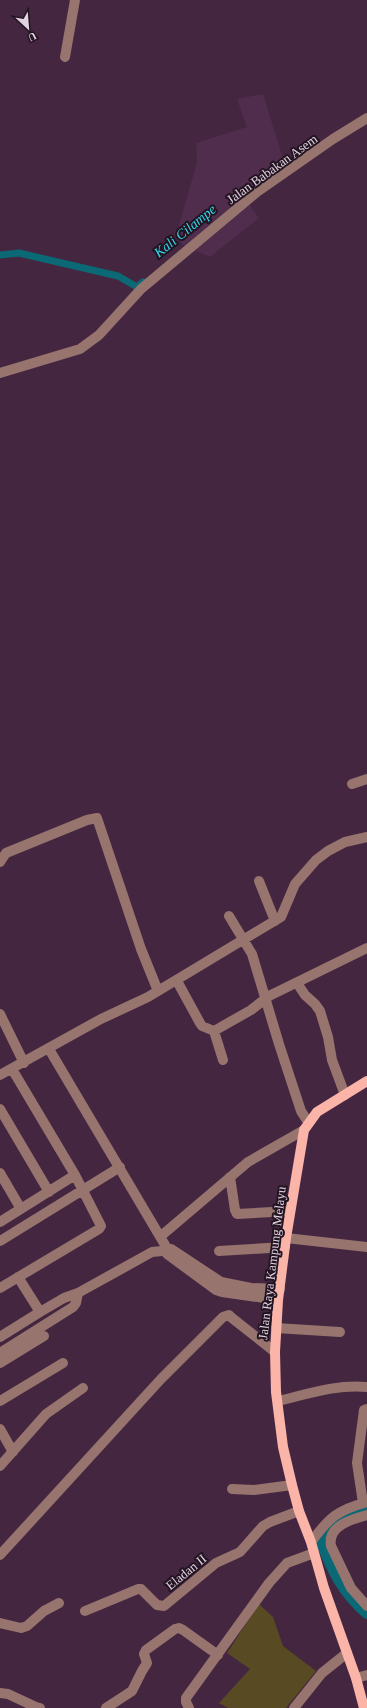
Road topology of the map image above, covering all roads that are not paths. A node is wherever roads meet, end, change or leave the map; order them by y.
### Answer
1 (75, 0) edge
2 (65, 57) dead end
3 (367, 118) edge
4 (0, 373) edge
5 (367, 778) edge
6 (352, 784) dead end
7 (367, 837) edge
8 (0, 862) edge
9 (259, 881) dead end
10 (229, 916) dead end
11 (275, 921) junction
12 (244, 939) junction
13 (367, 948) edge
14 (177, 981) junction
15 (296, 984) junction
16 (158, 991) junction
17 (266, 1000) junction
18 (0, 1014) edge
19 (214, 1031) junction
20 (49, 1049) junction
21 (223, 1060) dead end
22 (24, 1062) junction
23 (12, 1069) junction
24 (0, 1075) edge
25 (367, 1081) edge
26 (345, 1095) junction
27 (0, 1108) edge
28 (306, 1126) junction
29 (120, 1167) junction
30 (0, 1173) edge
31 (75, 1175) junction
32 (230, 1177) junction
33 (83, 1190) junction
34 (49, 1192) junction
35 (21, 1210) junction
36 (290, 1211) junction
37 (0, 1222) edge
38 (0, 1241) edge
39 (285, 1242) junction
40 (165, 1247) junction
41 (367, 1247) edge
42 (219, 1251) dead end
43 (18, 1277) junction
44 (0, 1288) edge
45 (280, 1289) junction
46 (78, 1294) junction
47 (278, 1300) junction
48 (40, 1312) junction
49 (276, 1328) junction
50 (340, 1332) dead end
51 (44, 1336) dead end
52 (0, 1337) edge
53 (275, 1352) junction
54 (0, 1353) edge
55 (0, 1363) edge
56 (63, 1363) dead end
57 (367, 1387) edge
58 (84, 1388) dead end
59 (0, 1401) edge
60 (278, 1401) junction
61 (367, 1409) edge
62 (0, 1428) edge
63 (13, 1452) junction
64 (0, 1466) edge
65 (292, 1485) junction
66 (232, 1488) dead end
67 (365, 1503) edge
68 (299, 1511) junction
69 (367, 1515) edge
70 (311, 1542) junction
71 (314, 1553) junction
72 (0, 1555) edge
73 (59, 1603) dead end
74 (367, 1606) edge
75 (85, 1611) dead end
76 (0, 1623) edge
77 (347, 1653) junction
78 (218, 1655) junction
79 (367, 1675) edge
80 (356, 1678) junction
81 (0, 1693) edge
82 (40, 1708) edge
83 (106, 1708) edge
84 (189, 1708) edge
85 (294, 1708) edge
86 (364, 1708) edge

1 - 2 street
3 - 4 street, Jalan Babakan Asem
5 - 6 street
7 - 11 street
8 - 16 street
9 - 11 street
10 - 12 street
11 - 12 street
12 - 14 street
12 - 17 street
13 - 15 street
14 - 16 street
14 - 19 street
15 - 17 street
15 - 26 street
16 - 20 street
17 - 19 street
17 - 28 street
18 - 22 street
19 - 21 street
20 - 22 street
20 - 29 street
22 - 23 street
23 - 24 street
23 - 31 street
25 - 26 main road
26 - 28 main road
27 - 34 street
28 - 32 street
28 - 36 main road, Jalan Raya Kampung Melayu
29 - 33 street
29 - 40 street
30 - 35 street
31 - 33 street
31 - 34 street
32 - 36 street
32 - 40 street
33 - 38 street
33 - 43 street
34 - 35 street
35 - 37 street
36 - 39 main road, Jalan Raya Kampung Melayu
39 - 41 street
39 - 42 street
39 - 45 main road, Jalan Raya Kampung Melayu
40 - 45 street
40 - 46 street
40 - 47 street
43 - 44 street
43 - 48 street
45 - 47 main road, Jalan Raya Kampung Melayu
46 - 48 street
46 - 54 street
47 - 49 main road, Jalan Raya Kampung Melayu
48 - 52 street
49 - 50 street
49 - 53 main road, Jalan Raya Kampung Melayu
51 - 55 street
53 - 60 main road, Jalan Raya Kampung Melayu
53 - 72 street
56 - 59 street
57 - 60 street
58 - 63 street
60 - 65 main road, Jalan Raya Kampung Melayu
61 - 67 street
62 - 63 street
63 - 64 street
65 - 66 street
65 - 68 main road, Jalan Raya Kampung Melayu
67 - 70 street
68 - 70 main road, Jalan Raya Kampung Melayu
68 - 75 street, Eladan II
69 - 74 street
70 - 71 main road, Jalan Raya Kampung Melayu
71 - 77 main road, Jalan Raya Kampung Melayu
71 - 78 street
73 - 76 street
77 - 80 main road, Jalan Raya Kampung Melayu
77 - 85 street
78 - 83 street
78 - 84 street
79 - 80 street
80 - 86 main road, Jalan Raya Kampung Melayu
81 - 82 street

